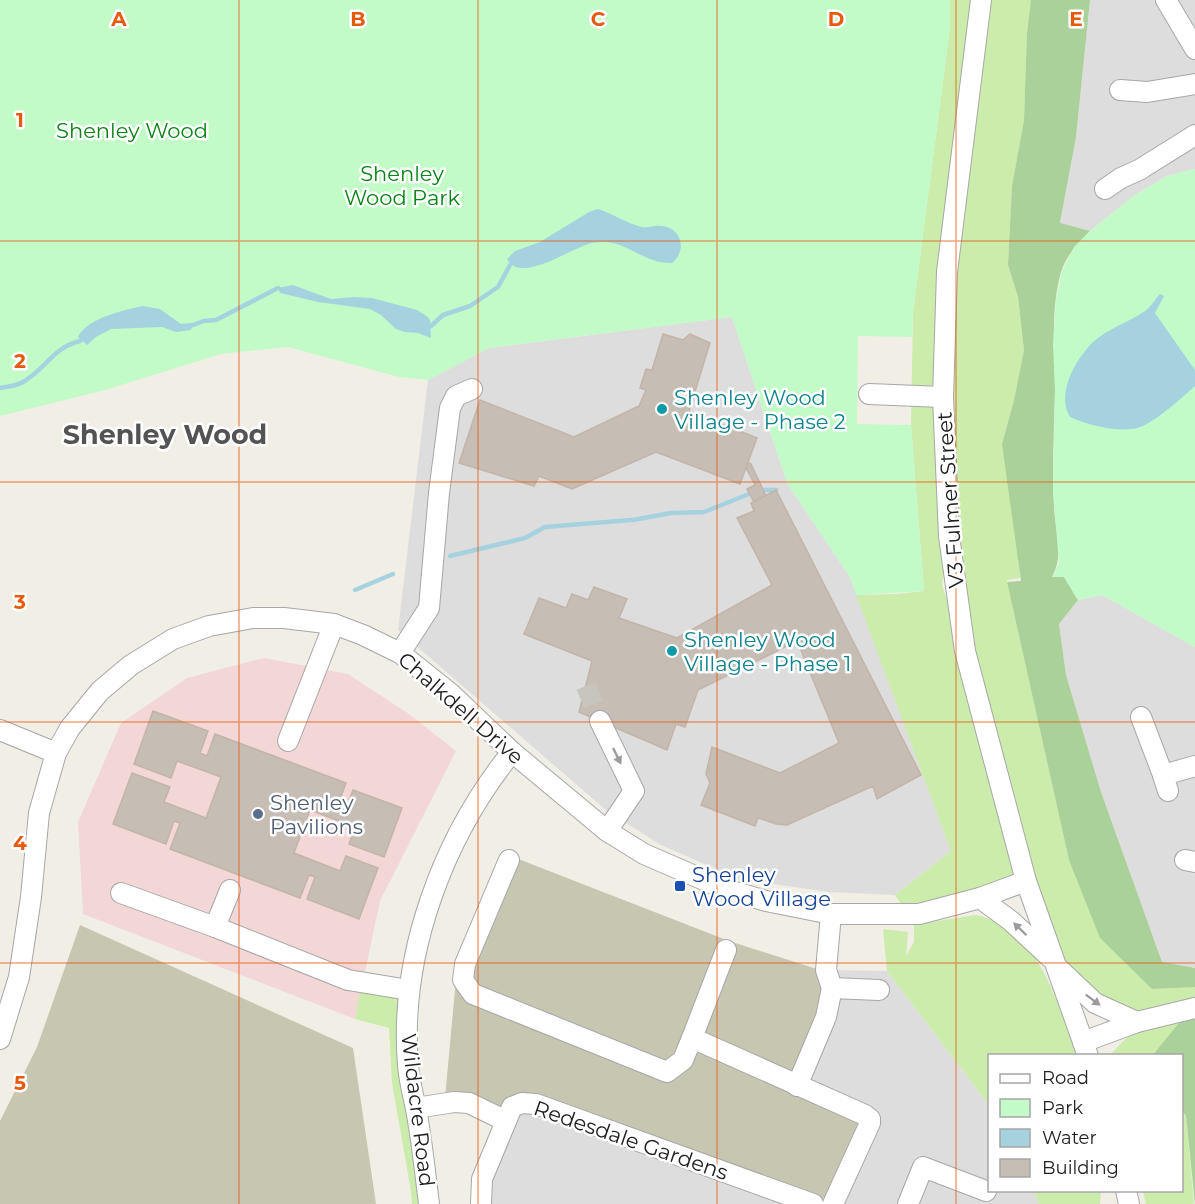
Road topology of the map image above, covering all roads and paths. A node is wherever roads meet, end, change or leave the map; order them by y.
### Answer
1 (981, 0) edge
2 (1166, 0) edge
3 (1195, 49) edge
4 (1195, 84) edge
5 (1120, 90) dead end
6 (1195, 135) edge
7 (1105, 189) dead end
8 (472, 389) dead end
9 (869, 394) dead end
10 (943, 397) junction
11 (334, 624) junction
12 (400, 653) junction
13 (1141, 717) dead end
14 (600, 721) tunnel mouth
15 (0, 730) edge
16 (288, 741) dead end
17 (56, 753) junction
18 (512, 753) junction
19 (1195, 766) edge
20 (607, 831) junction
21 (509, 860) dead end
22 (1026, 881) junction
23 (230, 890) dead end
24 (121, 893) dead end
25 (980, 898) junction
26 (831, 914) junction
27 (215, 927) junction
28 (726, 950) dead end
29 (1056, 965) junction
30 (832, 988) junction
31 (409, 990) junction
32 (879, 990) dead end
33 (1195, 1008) edge
34 (1137, 1022) junction
35 (692, 1038) junction
36 (0, 1039) edge
37 (1085, 1049) edge
38 (797, 1086) junction
39 (416, 1108) junction
40 (506, 1121) junction
41 (986, 1193) edge
42 (429, 1204) edge
43 (481, 1204) edge
44 (813, 1204) edge
45 (833, 1204) edge
46 (908, 1204) edge

1 - 10 street, V3 Fulmer Street
2 - 3 street
4 - 5 street
6 - 7 street
8 - 12 street
9 - 10 street
10 - 22 street, V3 Fulmer Street
11 - 12 street, Chalkdell Drive
11 - 16 street
11 - 17 street, Chalkdell Drive
12 - 18 street, Chalkdell Drive
13 - 19 street
14 -> 20 street
15 - 17 street
17 - 36 street, Chalkdell Drive
18 - 20 street, Chalkdell Drive
18 - 31 street, Wildacre Road
20 - 26 street, Chalkdell Drive
21 - 35 street
22 - 25 street, Chalkdell Drive
22 - 29 street, V3 Fulmer Street
23 - 27 street
24 - 27 street
25 - 26 street, Chalkdell Drive
29 -> 25 street
26 - 30 street
27 - 31 street
28 - 35 street
29 -> 34 street
29 - 37 street, V3 Fulmer Street
30 - 32 street
30 - 38 street
31 - 39 street, Wildacre Road
33 - 34 street
34 - 37 street
35 - 38 street
38 - 45 street
39 - 40 street
39 - 42 street, Wildacre Road
40 - 43 street, Redesdale Gardens
40 - 44 street, Redesdale Gardens
41 - 46 street

